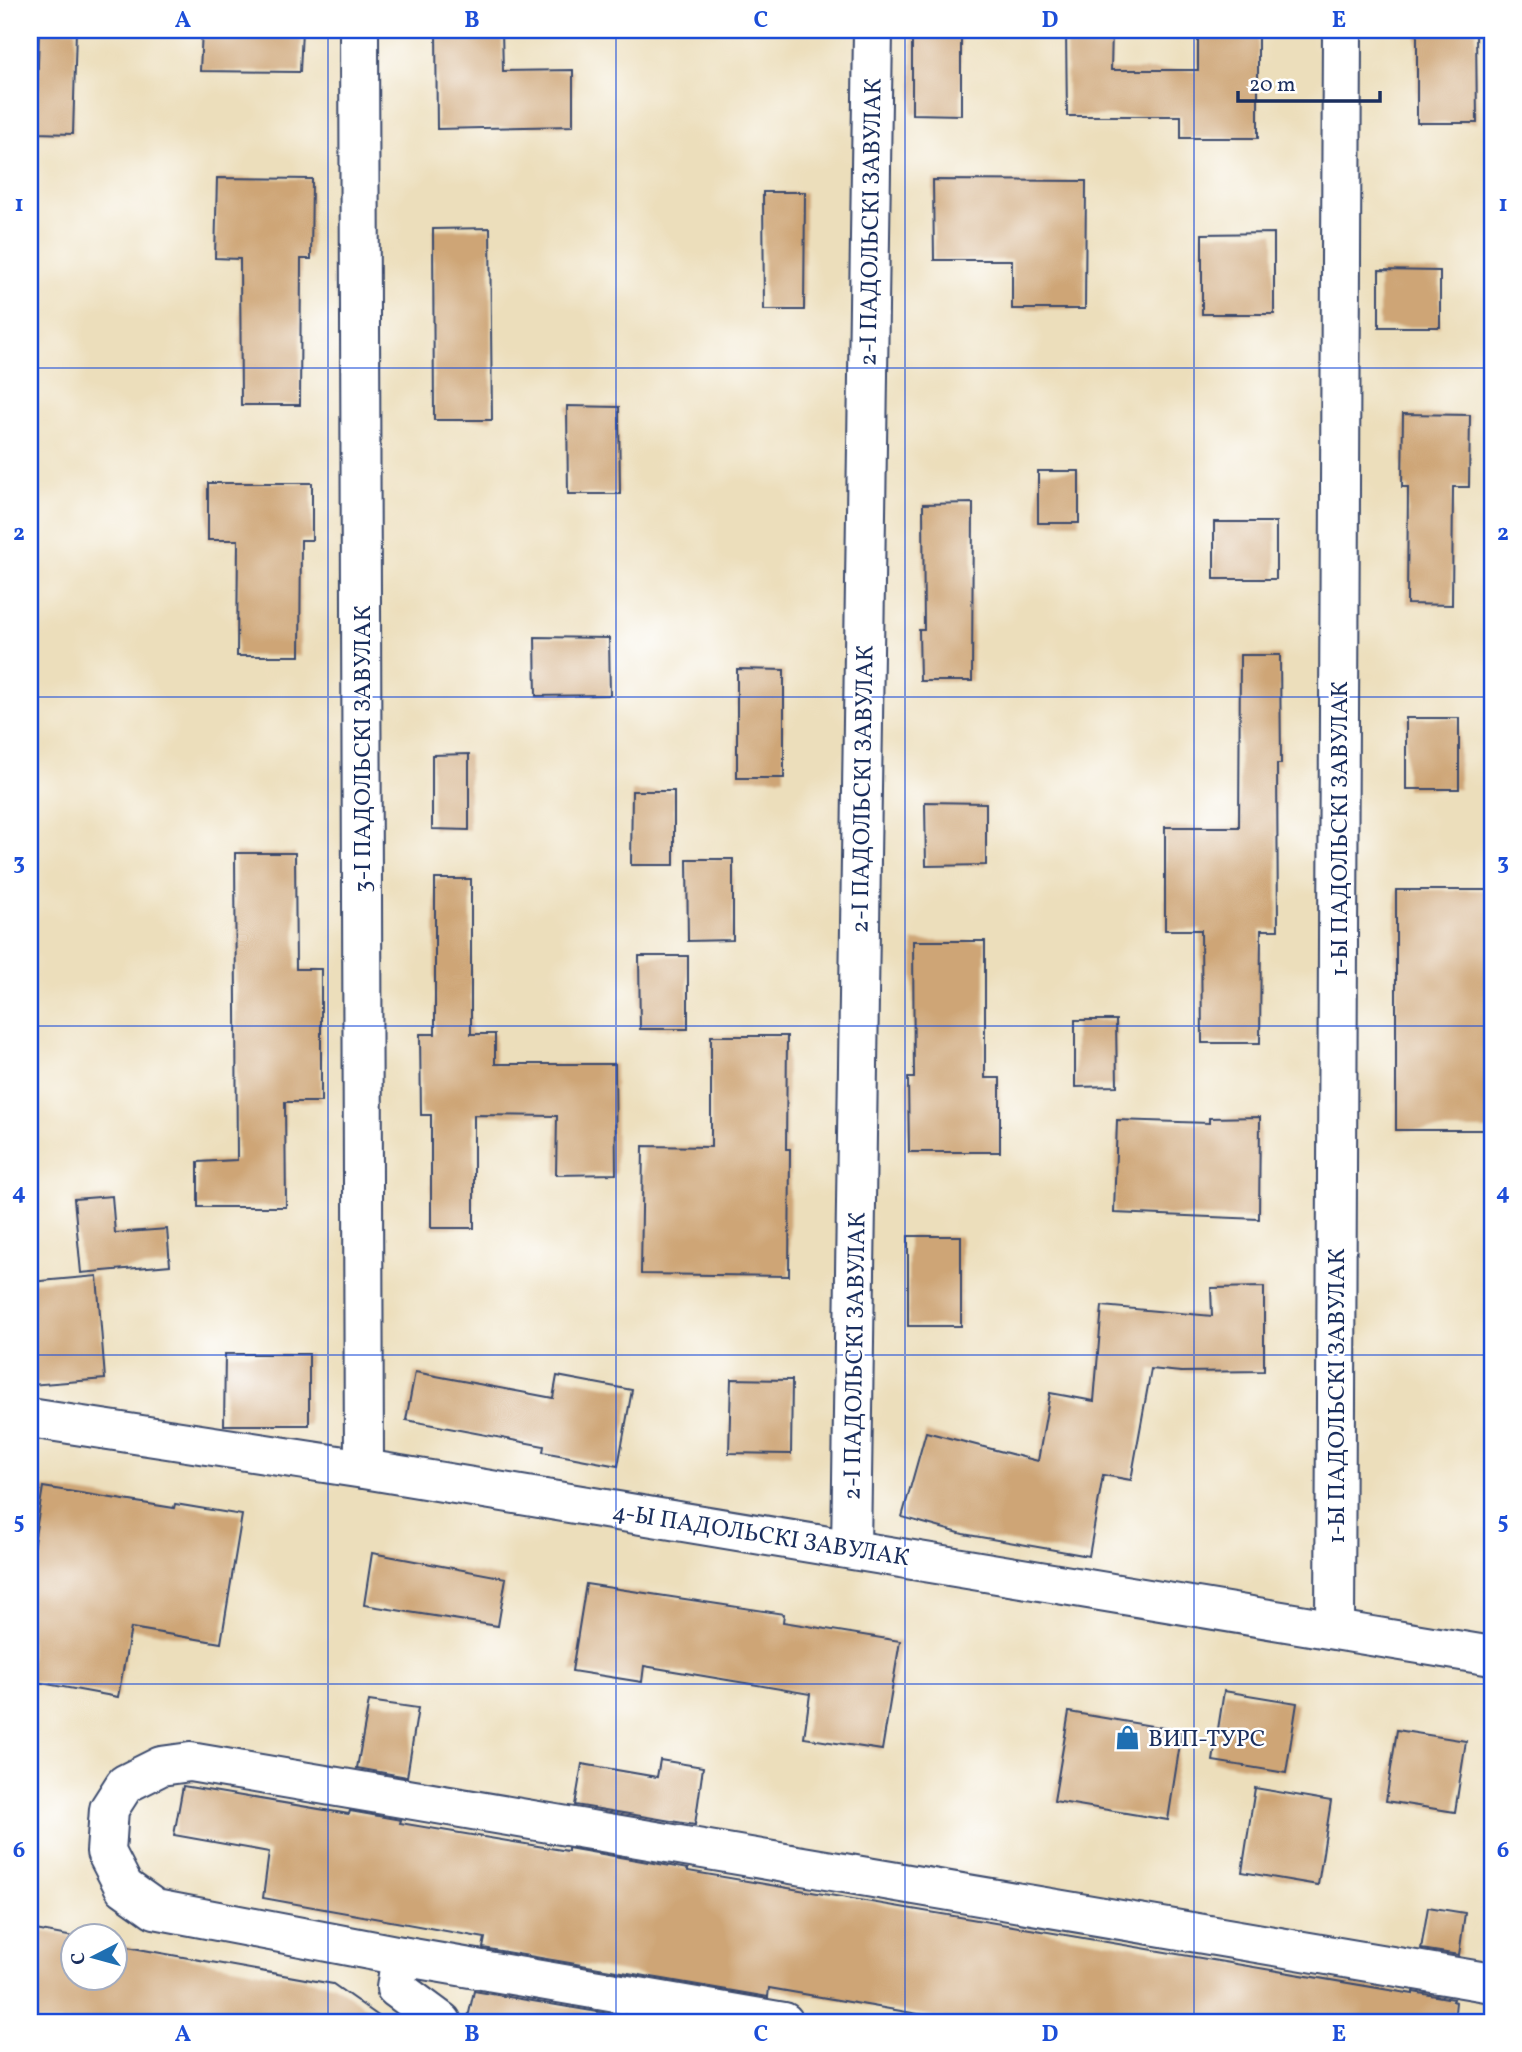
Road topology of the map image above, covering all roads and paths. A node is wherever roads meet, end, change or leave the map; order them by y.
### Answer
1 (359, 30) edge
2 (873, 30) edge
3 (1342, 30) edge
4 (30, 1418) edge
5 (364, 1469) junction
6 (851, 1549) junction
7 (1335, 1628) junction
8 (1492, 1656) edge
9 (401, 1956) junction
10 (1492, 1983) edge
11 (442, 2022) edge
12 (784, 2022) edge

1 - 5 street, 3-І ПАДОЛЬСКІ ЗАВУЛАК
2 - 6 street, 2-І ПАДОЛЬСКІ ЗАВУЛАК
3 - 7 street, 1-Ы ПАДОЛЬСКІ ЗАВУЛАК
4 - 5 street, 4-Ы ПАДОЛЬСКІ ЗАВУЛАК
5 - 6 street, 4-Ы ПАДОЛЬСКІ ЗАВУЛАК
6 - 7 street, 4-Ы ПАДОЛЬСКІ ЗАВУЛАК
7 - 8 street, 4-Ы ПАДОЛЬСКІ ЗАВУЛАК
9 - 10 street
9 - 11 street
9 - 12 street

